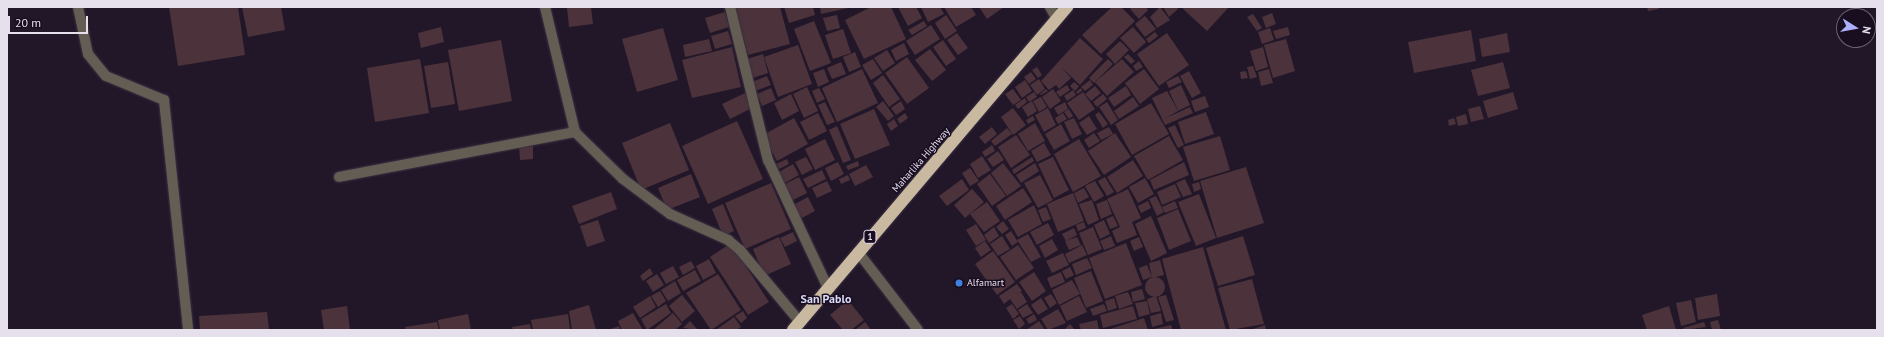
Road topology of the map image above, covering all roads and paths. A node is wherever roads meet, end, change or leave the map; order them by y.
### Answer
1 (78, 7) edge
2 (545, 7) edge
3 (730, 7) edge
4 (1050, 7) edge
5 (1067, 7) edge
6 (1057, 19) junction
7 (575, 132) junction
8 (339, 177) dead end
9 (858, 252) junction
10 (828, 288) junction
11 (797, 326) edge
12 (188, 330) edge
13 (918, 330) edge

1 - 12 street
2 - 7 street
3 - 10 street
4 - 6 street
5 - 6 highway, Maharlika Highway / 1
6 - 9 highway, Maharlika Highway / 1
7 - 8 street
7 - 11 street
9 - 10 highway, Maharlika Highway / 1
9 - 13 street
10 - 11 highway, Maharlika Highway / 1

